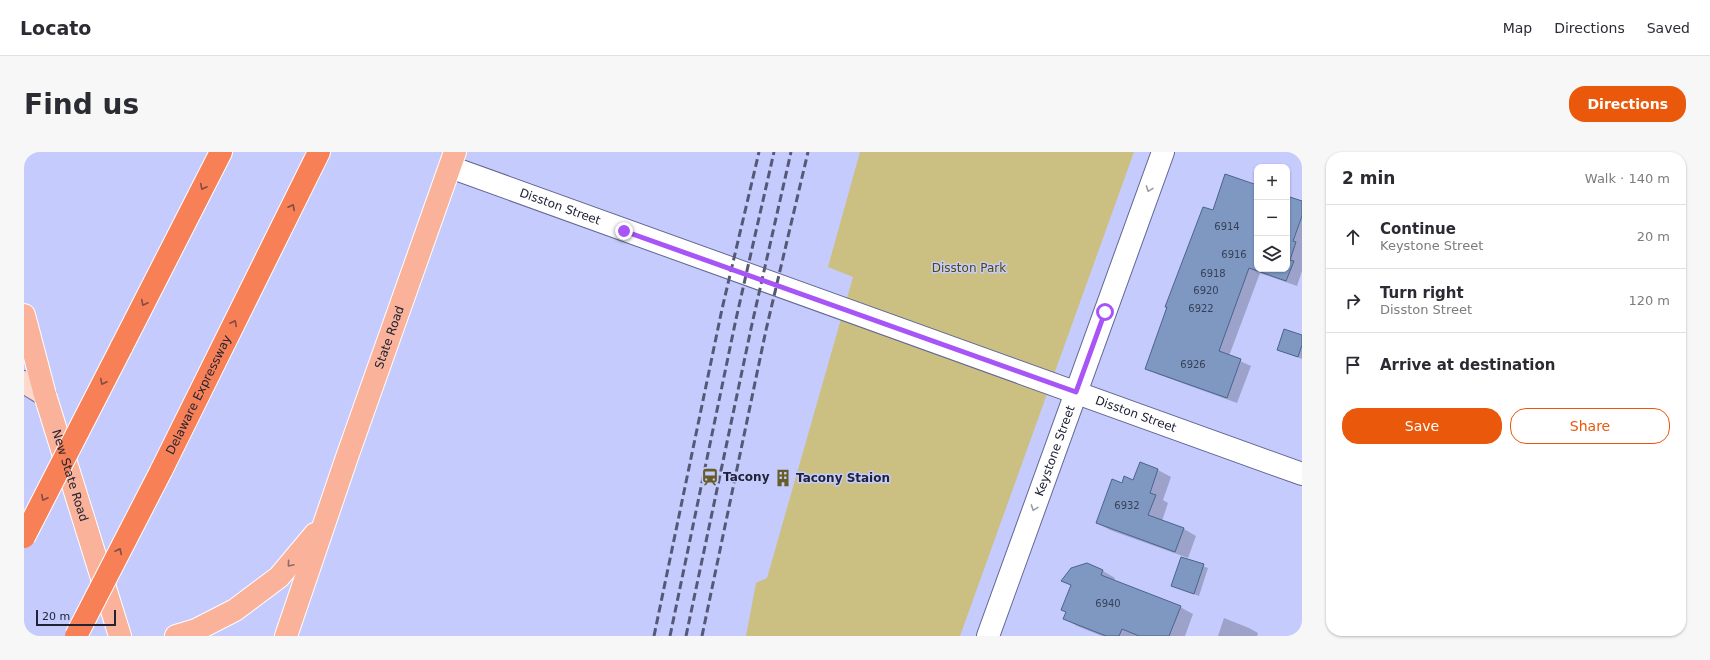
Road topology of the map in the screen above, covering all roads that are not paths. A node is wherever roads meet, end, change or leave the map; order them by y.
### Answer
1 (221, 152) edge
2 (320, 152) edge
3 (1163, 152) edge
4 (452, 160) edge
5 (24, 315) edge
6 (24, 382) edge
7 (1076, 392) junction
8 (45, 395) junction
9 (1302, 474) edge
10 (324, 524) junction
11 (24, 537) edge
12 (76, 636) edge
13 (120, 636) edge
14 (176, 636) edge
15 (286, 636) edge
16 (988, 636) edge

1 -> 11 highway, bridge
12 -> 2 highway, Delaware Expressway, bridge
3 -> 7 street, Keystone Street
4 - 7 street, Disston Street
4 - 10 main road, State Road
5 - 8 main road, New State Road
6 - 8 main road
7 - 9 street, Disston Street
7 -> 16 street, Keystone Street
8 - 13 main road, New State Road
10 -> 14 main road, State Road
10 - 15 main road, State Road

